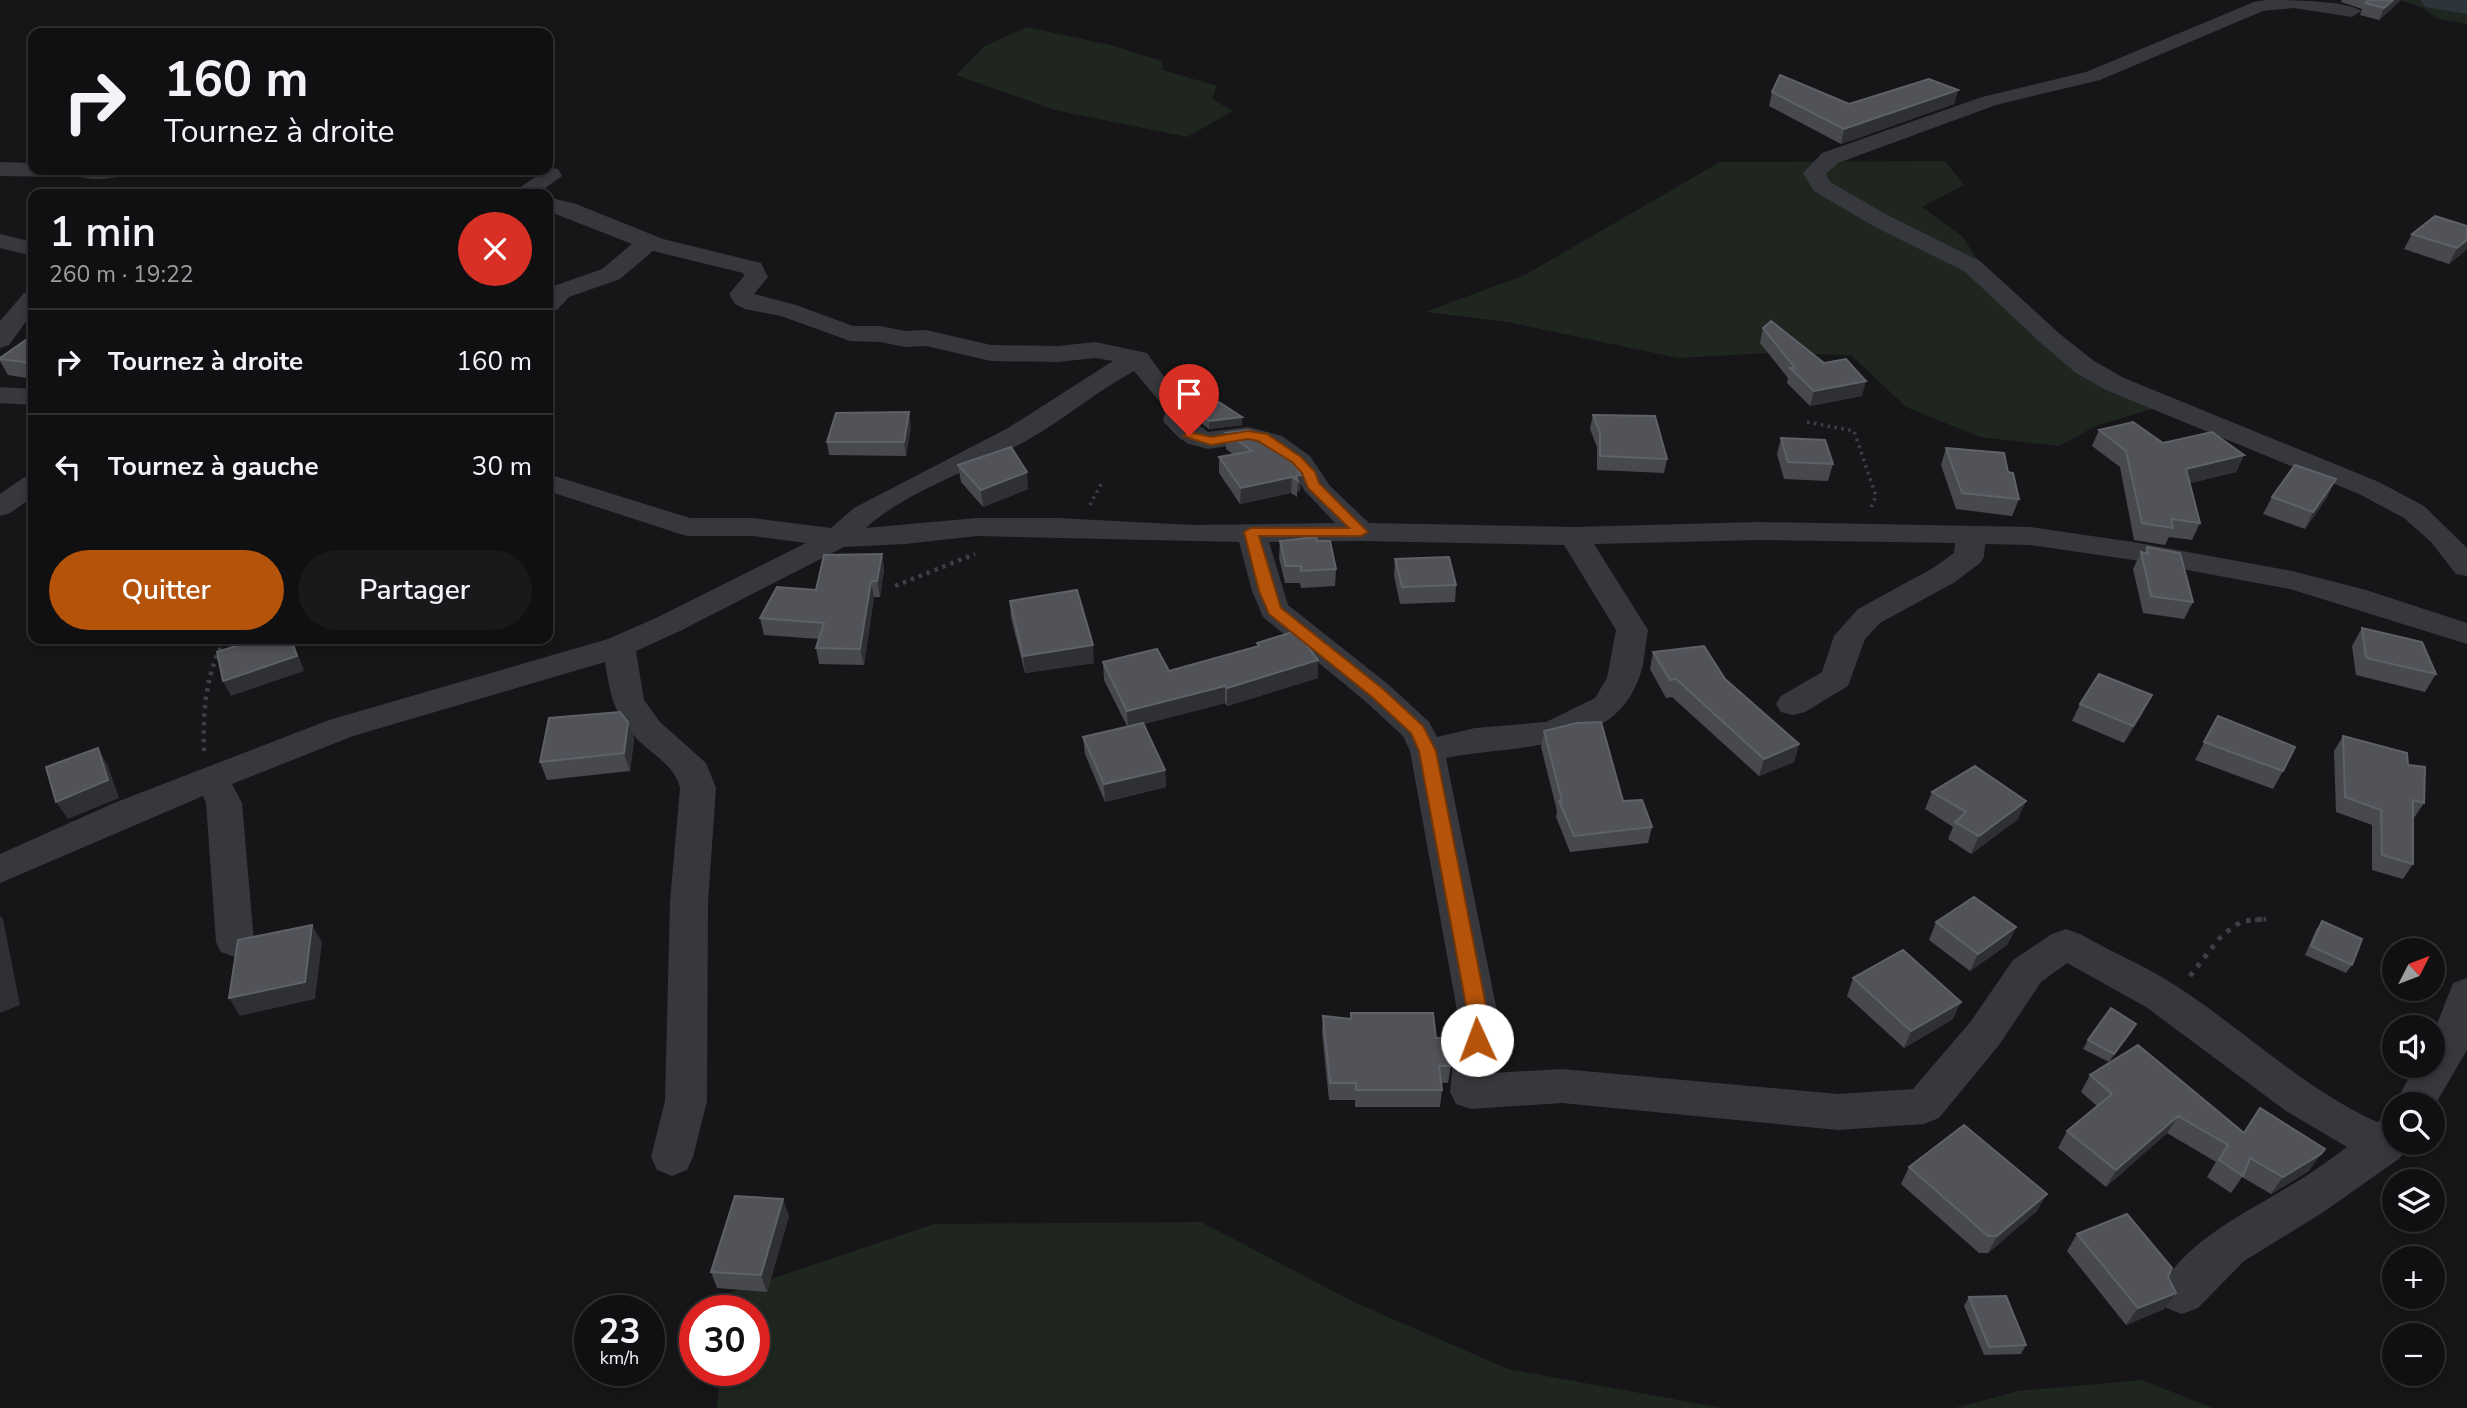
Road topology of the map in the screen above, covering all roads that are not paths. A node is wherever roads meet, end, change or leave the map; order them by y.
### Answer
1 (2352, 11) dead end
2 (0, 169) edge
3 (28, 169) edge
4 (550, 175) edge
5 (530, 189) edge
6 (553, 205) edge
7 (0, 241) edge
8 (649, 242) junction
9 (28, 248) edge
10 (553, 300) edge
11 (28, 303) edge
12 (0, 340) edge
13 (1138, 358) junction
14 (0, 396) edge
15 (28, 397) edge
16 (553, 484) edge
17 (28, 488) edge
18 (0, 508) edge
19 (1251, 532) junction
20 (1361, 532) junction
21 (1971, 534) junction
22 (1574, 536) junction
23 (838, 538) junction
24 (2467, 567) edge
25 (2467, 634) edge
26 (619, 646) junction
27 (1793, 704) dead end
28 (1427, 751) junction
29 (212, 778) junction
30 (0, 869) edge
31 (235, 942) edge
32 (2467, 994) edge
33 (2421, 1092) edge
34 (2382, 1137) edge
35 (2382, 1144) edge
36 (672, 1157) dead end
37 (2182, 1293) dead end

1 - 24 street
2 - 3 street
4 - 5 street
6 - 8 street
7 - 9 street
8 - 10 street
8 - 13 street
11 - 12 street
13 - 20 street
13 - 23 street
14 - 15 street
16 - 23 street
17 - 18 street
19 - 20 street
19 - 23 street
19 - 28 street
20 - 22 street
21 - 22 street
21 - 25 street
21 - 27 street
22 - 28 street
23 - 26 street
26 - 29 street
26 - 36 street
28 - 34 street
29 - 30 street
29 - 31 street
32 - 33 street
35 - 37 street

